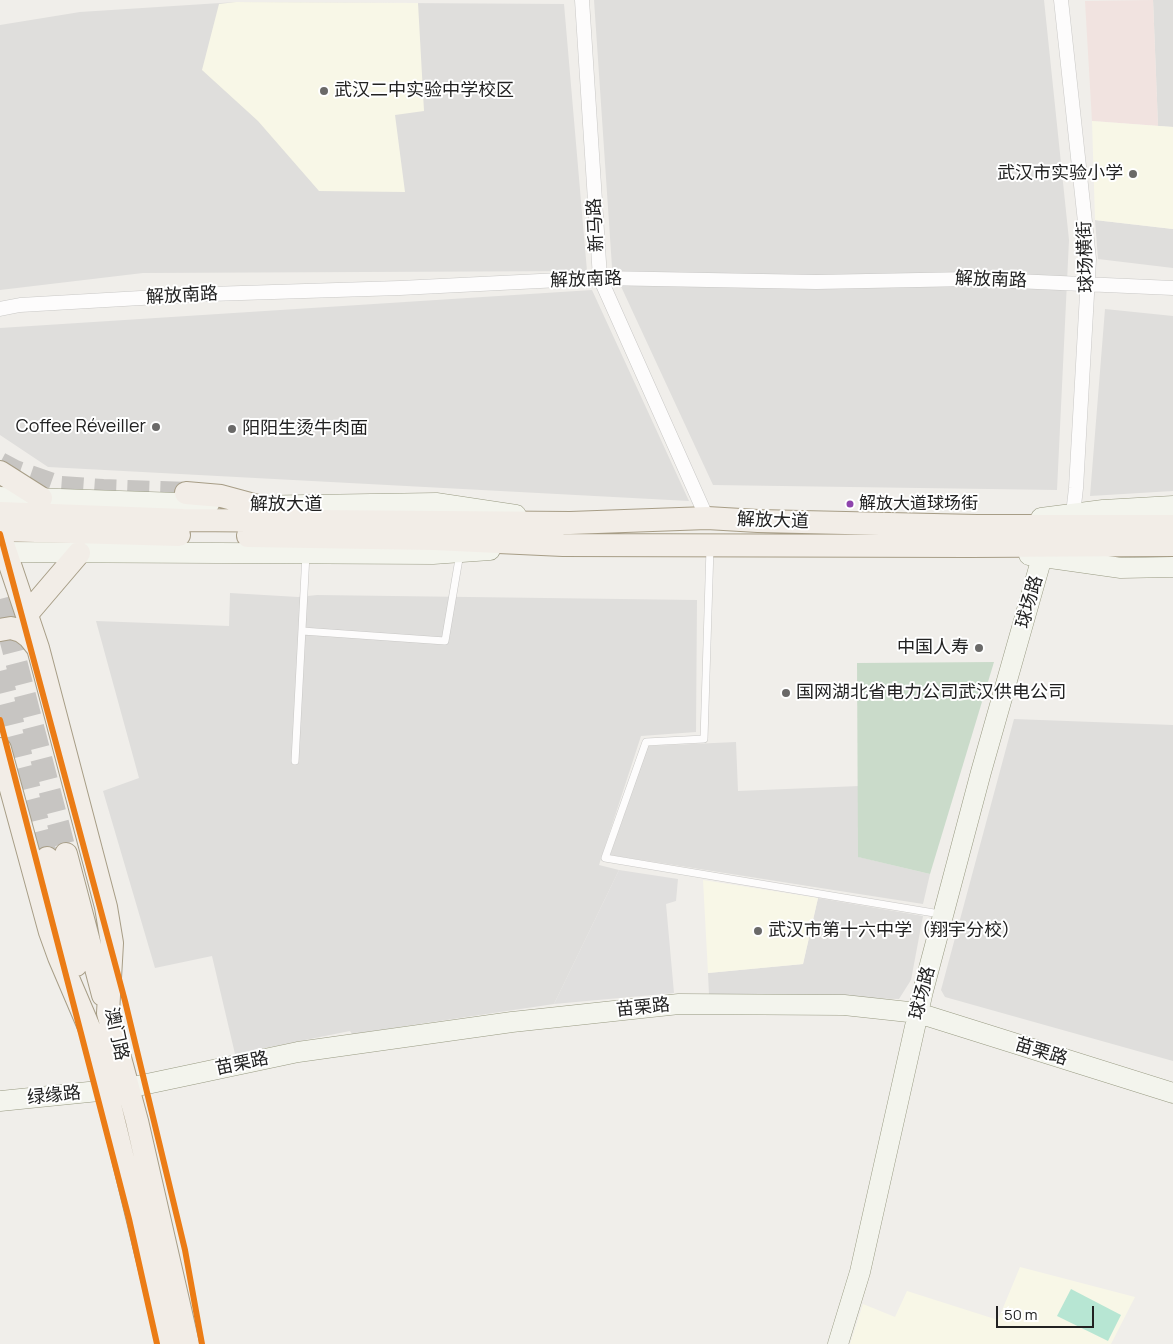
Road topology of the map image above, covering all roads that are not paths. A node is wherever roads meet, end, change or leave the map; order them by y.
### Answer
1 (582, 0) edge
2 (1061, 0) edge
3 (600, 278) junction
4 (1088, 284) junction
5 (1173, 288) edge
6 (0, 309) edge
7 (0, 472) edge
8 (186, 493) tunnel mouth
9 (0, 497) edge
10 (41, 498) junction
11 (258, 506) junction
12 (1173, 506) edge
13 (0, 513) edge
14 (1073, 514) junction
15 (707, 518) junction
16 (570, 523) junction
17 (1173, 526) edge
18 (434, 531) junction
19 (973, 536) junction
20 (1124, 537) junction
21 (1, 542) edge
22 (563, 545) junction
23 (710, 545) junction
24 (1173, 545) edge
25 (460, 552) junction
26 (79, 553) junction
27 (306, 554) junction
28 (1042, 557) junction
29 (1173, 567) edge
30 (27, 614) junction
31 (0, 630) edge
32 (302, 631) junction
33 (38, 648) junction
34 (0, 749) edge
35 (295, 762) dead end
36 (943, 915) junction
37 (108, 1013) junction
38 (918, 1013) junction
39 (94, 1039) junction
40 (118, 1089) junction
41 (1173, 1093) edge
42 (0, 1101) edge
43 (168, 1344) edge
44 (188, 1344) edge
45 (838, 1344) edge

1 - 3 street, 新马路
2 - 4 street, 球场横街
3 - 4 street, 解放南路
3 - 6 street, 解放南路
3 - 15 street, 新马路
4 - 5 street, 解放南路
4 - 14 street, 球场横街
7 - 10 main road
8 - 11 main road
9 - 10 street, 解放大道
10 - 11 street, 解放大道
11 - 16 street, 解放大道
12 - 14 street, 解放大道
13 - 18 main road, 解放大道
14 - 19 street, 解放大道
15 - 16 main road, 解放大道
15 - 19 main road, 解放大道
16 - 18 main road, 解放大道
17 - 20 main road, 解放大道
18 - 21 main road, 解放大道
18 - 22 main road, 解放大道
19 - 20 main road, 解放大道
19 - 23 main road, 解放大道
19 - 28 street, 解放大道
20 - 24 main road, 解放大道
21 - 26 street, 解放大道
21 - 30 main road, 澳门路
22 - 23 main road, 解放大道
22 - 25 street, 解放大道
23 - 36 lane
25 - 27 street, 解放大道
25 - 32 lane
26 - 27 street, 解放大道
26 - 30 main road
27 - 32 lane
28 - 29 street, 解放大道
28 - 36 street, 球场路
30 - 33 main road, 澳门路
31 - 33 main road
32 - 35 lane
33 - 37 main road, 澳门路
34 - 39 main road, 澳门路
36 - 38 street, 球场路
37 - 39 main road
37 - 40 main road, 澳门路
38 - 40 street, 苗栗路
38 - 41 street, 苗栗路
38 - 45 street, 球场路
39 - 40 main road, 澳门路
40 - 42 street, 绿缘路
40 - 43 main road, 澳门路
40 - 44 main road, 澳门路

